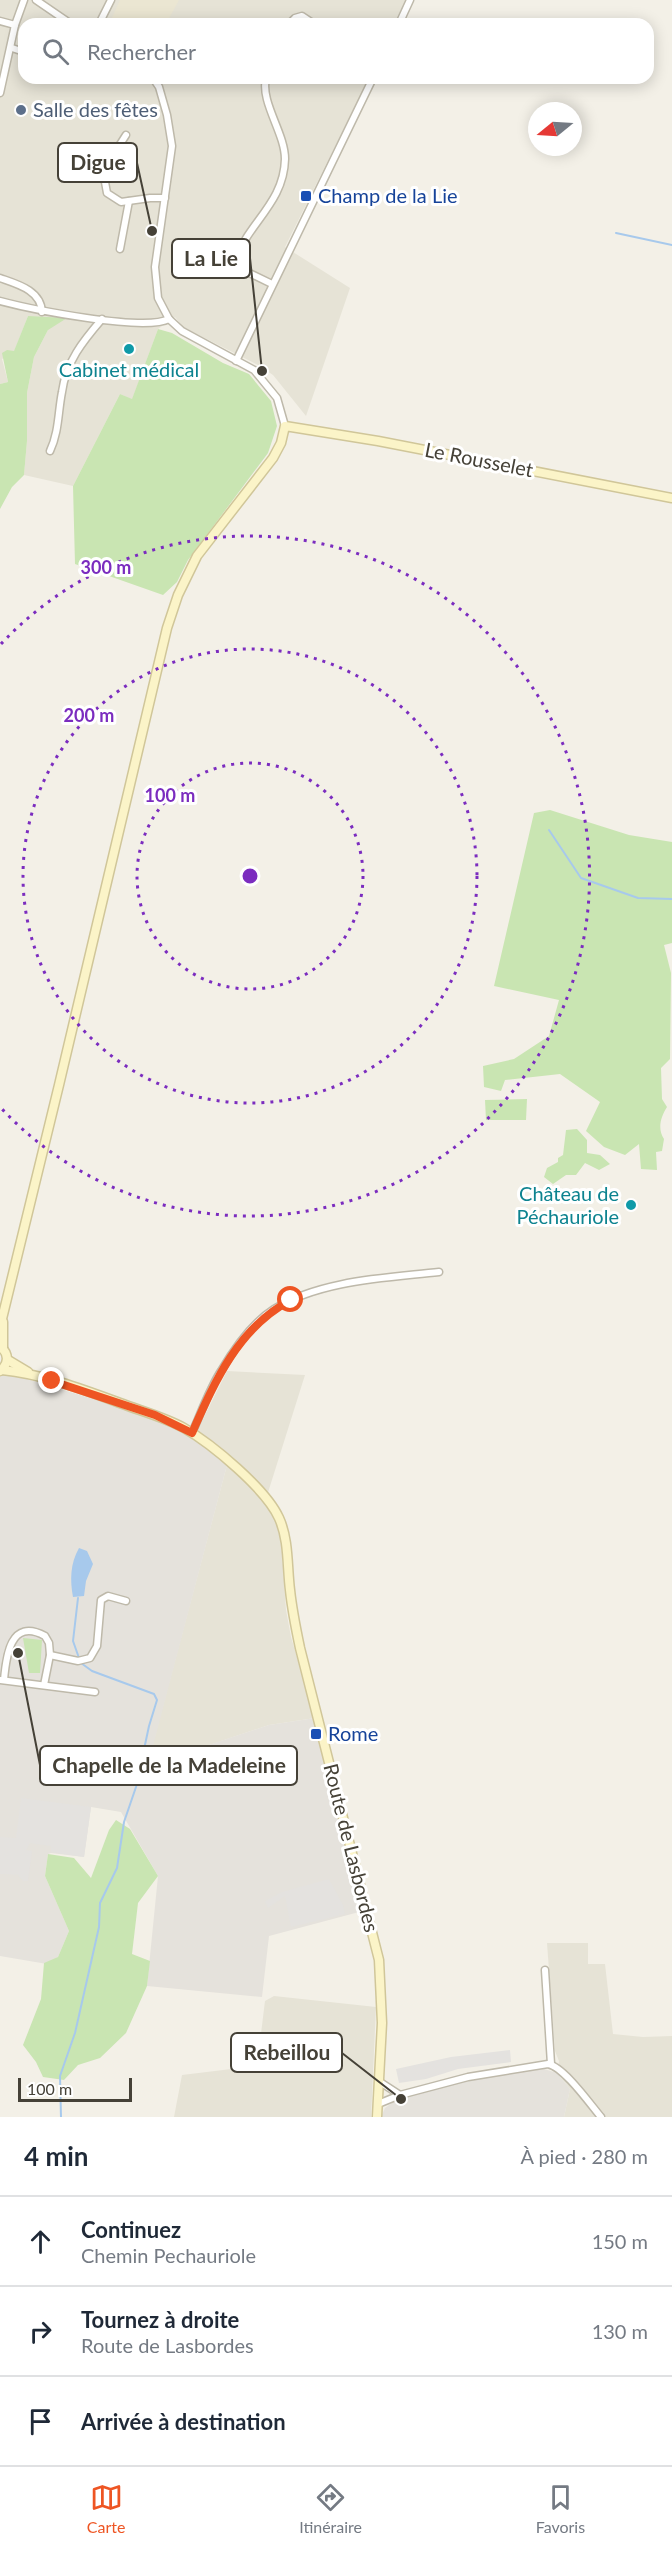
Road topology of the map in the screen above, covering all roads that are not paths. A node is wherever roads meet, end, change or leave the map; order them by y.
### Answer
1 (24, 0) edge
2 (36, 0) edge
3 (111, 0) edge
4 (410, 0) edge
5 (62, 18) edge
6 (102, 18) edge
7 (402, 18) edge
8 (0, 21) edge
9 (15, 26) junction
10 (12, 48) junction
11 (18, 50) edge
12 (155, 84) edge
13 (267, 84) edge
14 (370, 84) edge
15 (0, 93) edge
16 (126, 135) dead end
17 (165, 198) junction
18 (129, 201) junction
19 (120, 249) dead end
20 (0, 278) edge
21 (272, 284) junction
22 (0, 301) edge
23 (42, 312) junction
24 (102, 319) junction
25 (169, 319) junction
26 (236, 361) junction
27 (285, 426) junction
28 (50, 451) dead end
29 (672, 498) edge
30 (439, 1272) dead end
31 (2, 1322) edge
32 (1, 1348) edge
33 (8, 1360) junction
34 (1, 1371) edge
35 (31, 1374) junction
36 (192, 1433) junction
37 (126, 1601) dead end
38 (50, 1656) junction
39 (2, 1680) edge
40 (44, 1685) junction
41 (95, 1692) dead end
42 (545, 1970) dead end
43 (551, 2064) junction
44 (380, 2082) junction
45 (400, 2095) junction
46 (378, 2104) junction
47 (377, 2117) edge
48 (601, 2117) edge

1 - 9 street
2 - 5 street
3 - 6 street
4 - 7 street
8 - 9 street
9 - 10 street
10 - 11 street
10 - 15 street
12 - 17 street
13 - 21 street
14 - 21 street
16 - 18 street
17 - 18 street
17 - 25 street
18 - 19 street
20 - 23 street
21 - 26 street
22 - 23 street
23 - 24 street
24 - 25 street
24 - 28 street
25 - 26 street
26 - 27 street
27 - 29 street, Le Rousselet
27 - 31 street
30 - 36 street
31 - 32 street
32 - 33 street
33 - 34 street
33 - 35 street, Route de Lasbordes
34 - 35 street, Route de Lasbordes
35 - 36 street, Route de Lasbordes
36 - 44 street, Route de Lasbordes
37 - 38 street
38 - 39 street
38 - 40 street
39 - 40 street
40 - 41 street
42 - 43 street
43 - 45 street
43 - 48 street
44 - 45 street
44 - 46 street, Route de Lasbordes
45 - 46 street
46 - 47 street, Route de Lasbordes

